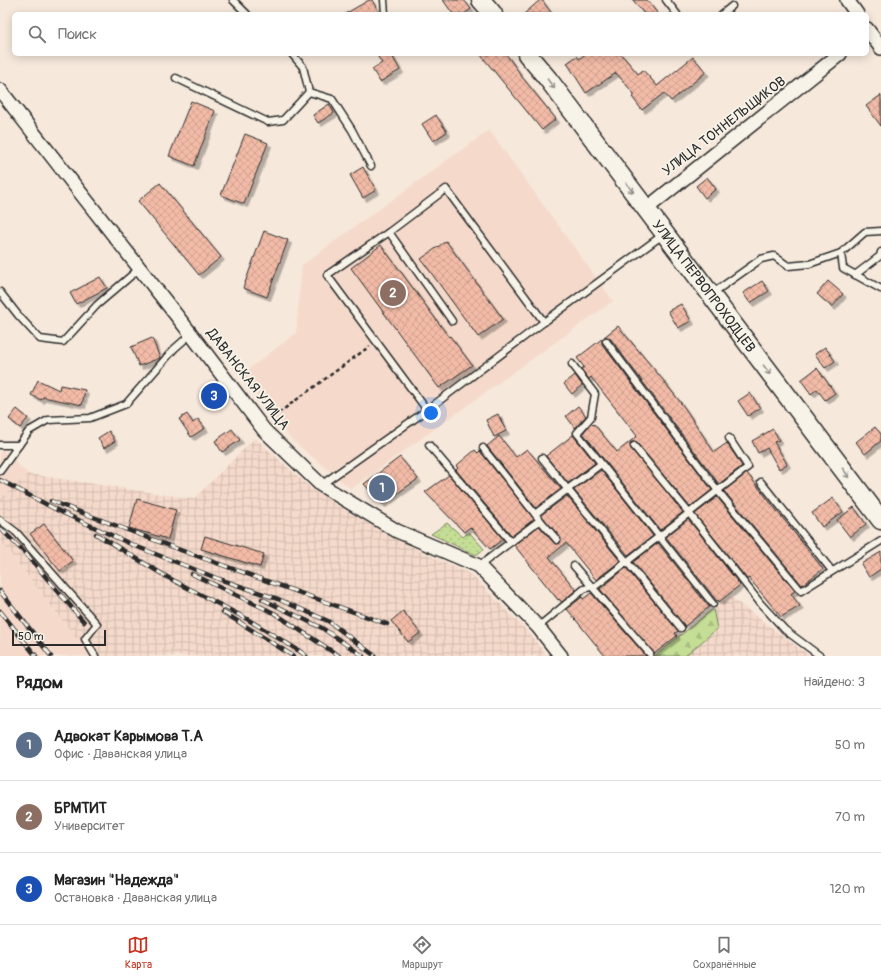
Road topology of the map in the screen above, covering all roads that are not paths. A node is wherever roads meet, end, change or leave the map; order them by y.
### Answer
1 (233, 0) edge
2 (384, 0) edge
3 (481, 0) edge
4 (666, 0) edge
5 (847, 0) edge
6 (732, 6) dead end
7 (245, 12) edge
8 (386, 12) edge
9 (491, 12) edge
10 (675, 12) edge
11 (724, 12) edge
12 (856, 12) edge
13 (869, 32) edge
14 (881, 48) edge
15 (294, 56) edge
16 (529, 56) edge
17 (837, 56) edge
18 (176, 78) dead end
19 (0, 90) edge
20 (309, 92) junction
21 (371, 166) dead end
22 (646, 209) junction
23 (389, 232) junction
24 (881, 232) edge
25 (664, 234) junction
26 (881, 252) edge
27 (841, 254) junction
28 (140, 268) junction
29 (855, 275) junction
30 (881, 289) edge
31 (0, 292) edge
32 (710, 294) junction
33 (452, 321) dead end
34 (544, 322) junction
35 (191, 334) junction
36 (606, 341) dead end
37 (572, 364) dead end
38 (427, 410) junction
39 (729, 438) dead end
40 (0, 445) edge
41 (18, 445) junction
42 (429, 445) dead end
43 (634, 446) dead end
44 (483, 448) dead end
45 (542, 458) dead end
46 (601, 464) junction
47 (0, 471) edge
48 (761, 482) dead end
49 (321, 485) junction
50 (568, 490) junction
51 (718, 491) junction
52 (689, 513) junction
53 (538, 517) junction
54 (0, 520) edge
55 (881, 520) edge
56 (658, 537) junction
57 (557, 540) dead end
58 (881, 540) edge
59 (511, 542) junction
60 (626, 562) junction
61 (479, 566) junction
62 (574, 566) dead end
63 (832, 571) junction
64 (592, 587) junction
65 (713, 604) dead end
66 (538, 627) junction
67 (681, 628) dead end
68 (650, 654) dead end
69 (95, 656) edge
70 (561, 656) edge
71 (820, 656) edge

1 - 7 lane
2 - 8 lane
3 - 9 street
4 - 10 lane
5 - 12 street
6 - 11 lane
13 - 14 street
15 - 20 lane
16 -> 22 street, УЛИЦА ПЕРВОПРОХОДЦЕВ
17 - 22 street, УЛИЦА ТОННЕЛЬЩИКОВ
18 - 20 lane
19 - 28 street, ДАВАНСКАЯ УЛИЦА
20 - 21 lane
22 - 25 street, УЛИЦА ПЕРВОПРОХОДЦЕВ
23 - 33 lane
23 - 34 lane
23 - 38 lane
24 - 27 lane
25 - 32 street, УЛИЦА ПЕРВОПРОХОДЦЕВ
25 - 34 lane
26 - 29 lane
27 - 29 lane
27 - 32 lane
28 - 31 lane
28 - 35 street, ДАВАНСКАЯ УЛИЦА
29 - 30 lane
32 -> 55 street, УЛИЦА ПЕРВОПРОХОДЦЕВ
34 - 38 lane
35 - 41 lane
35 - 49 street, ДАВАНСКАЯ УЛИЦА
36 - 51 lane
37 - 46 lane
38 - 49 lane
39 - 51 lane
40 - 41 lane
41 - 47 lane
42 - 59 lane
43 - 52 lane
44 - 53 lane
45 - 50 lane
46 - 50 lane
46 - 56 lane
48 - 63 lane
49 - 61 street, ДАВАНСКАЯ УЛИЦА
50 - 53 lane
50 - 60 lane
51 - 52 lane
51 - 63 lane
52 - 56 lane
52 - 71 lane
53 - 57 lane
53 - 59 lane
54 - 69 lane
56 - 60 lane
56 - 65 lane
58 - 63 lane
59 - 61 lane
60 - 64 lane
60 - 67 lane
61 - 66 street, ДАВАНСКАЯ УЛИЦА
62 - 64 lane
64 - 66 lane
64 - 68 lane
66 - 70 street, ДАВАНСКАЯ УЛИЦА

